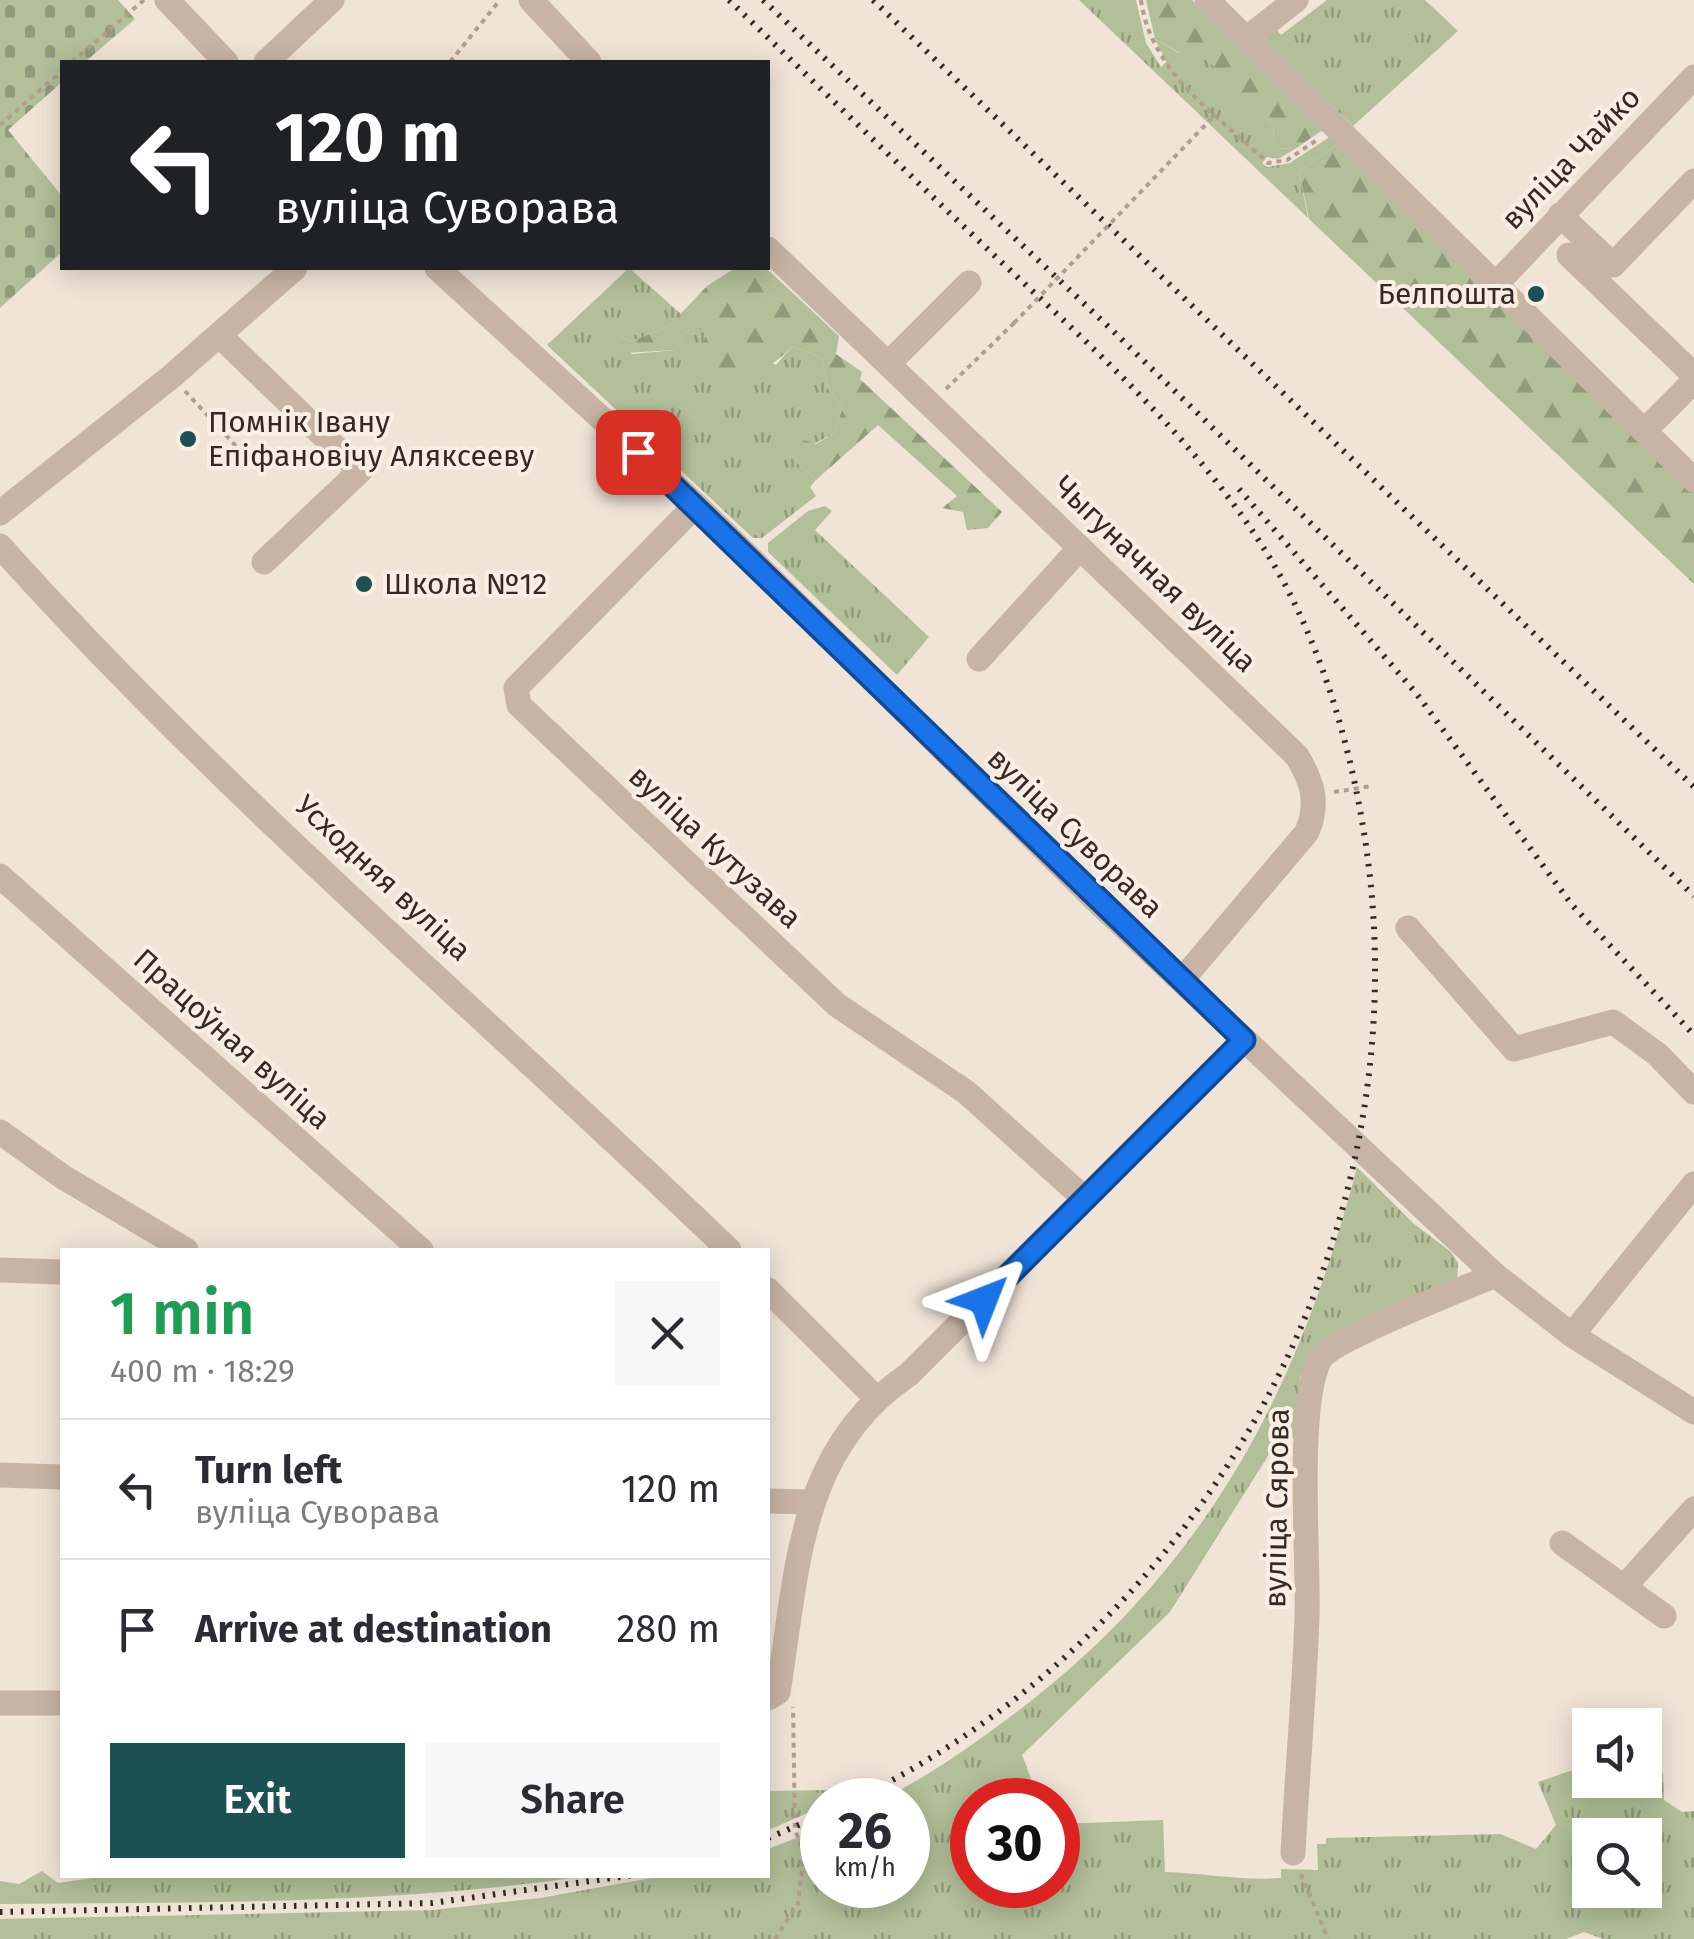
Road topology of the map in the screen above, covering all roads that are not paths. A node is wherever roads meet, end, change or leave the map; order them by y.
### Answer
1 (167, 0) edge
2 (332, 0) edge
3 (530, 0) edge
4 (1207, 0) edge
5 (1296, 0) edge
6 (1246, 38) junction
7 (224, 60) edge
8 (268, 60) edge
9 (587, 60) edge
10 (1694, 77) edge
11 (1694, 181) edge
12 (1560, 215) junction
13 (770, 251) edge
14 (1569, 255) dead end
15 (293, 270) edge
16 (440, 270) edge
17 (969, 283) dead end
18 (1495, 285) junction
19 (219, 335) junction
20 (890, 362) junction
21 (1694, 378) edge
22 (1644, 432) junction
23 (1694, 480) edge
24 (696, 505) junction
25 (0, 513) edge
26 (0, 546) edge
27 (1080, 548) junction
28 (264, 562) dead end
29 (979, 659) dead end
30 (0, 876) edge
31 (1408, 928) dead end
32 (1182, 980) junction
33 (1244, 1040) junction
34 (1694, 1092) edge
35 (0, 1132) edge
36 (1694, 1184) edge
37 (1085, 1200) junction
38 (183, 1248) edge
39 (419, 1248) edge
40 (727, 1248) edge
41 (0, 1270) edge
42 (60, 1272) edge
43 (1495, 1275) junction
44 (770, 1295) edge
45 (780, 1318) edge
46 (1572, 1334) junction
47 (874, 1397) junction
48 (1694, 1412) edge
49 (0, 1475) edge
50 (60, 1477) edge
51 (770, 1501) edge
52 (810, 1502) junction
53 (1694, 1509) edge
54 (1562, 1543) dead end
55 (1624, 1588) junction
56 (1664, 1616) dead end
57 (773, 1695) edge
58 (0, 1703) edge
59 (60, 1703) edge
60 (1293, 1853) road end

1 - 7 street
2 - 8 street
3 - 9 street
4 - 6 street
5 - 6 street
6 - 18 street
10 - 12 street, вуліца Чайко
11 - 12 street
12 - 18 street, вуліца Чайко
13 - 20 street, Чыгуначная вуліца
14 - 21 street
15 - 19 street
16 - 24 street, вуліца Суворава
17 - 20 street
18 - 22 street
19 - 25 street
19 - 28 street
20 - 27 street, Чыгуначная вуліца
21 - 22 street
22 - 23 street
24 - 32 street, вуліца Суворава
24 - 37 street, вуліца Кутузава
26 - 40 street, Усходняя вуліца
27 - 29 street
27 - 32 street, Чыгуначная вуліца
30 - 39 street, Працоўная вуліца
31 - 34 street
32 - 33 street, вуліца Суворава
33 - 37 street
33 - 43 street, вуліца Суворава
35 - 38 street
36 - 46 street
37 - 47 street
41 - 42 street
43 - 46 street, вуліца Суворава
43 - 60 street, вуліца Сярова
44 - 45 street
45 - 47 street
46 - 48 street, вуліца Суворава
47 - 52 street
49 - 50 street
51 - 52 street
52 - 57 street
53 - 55 street
54 - 55 street
55 - 56 street
58 - 59 street

